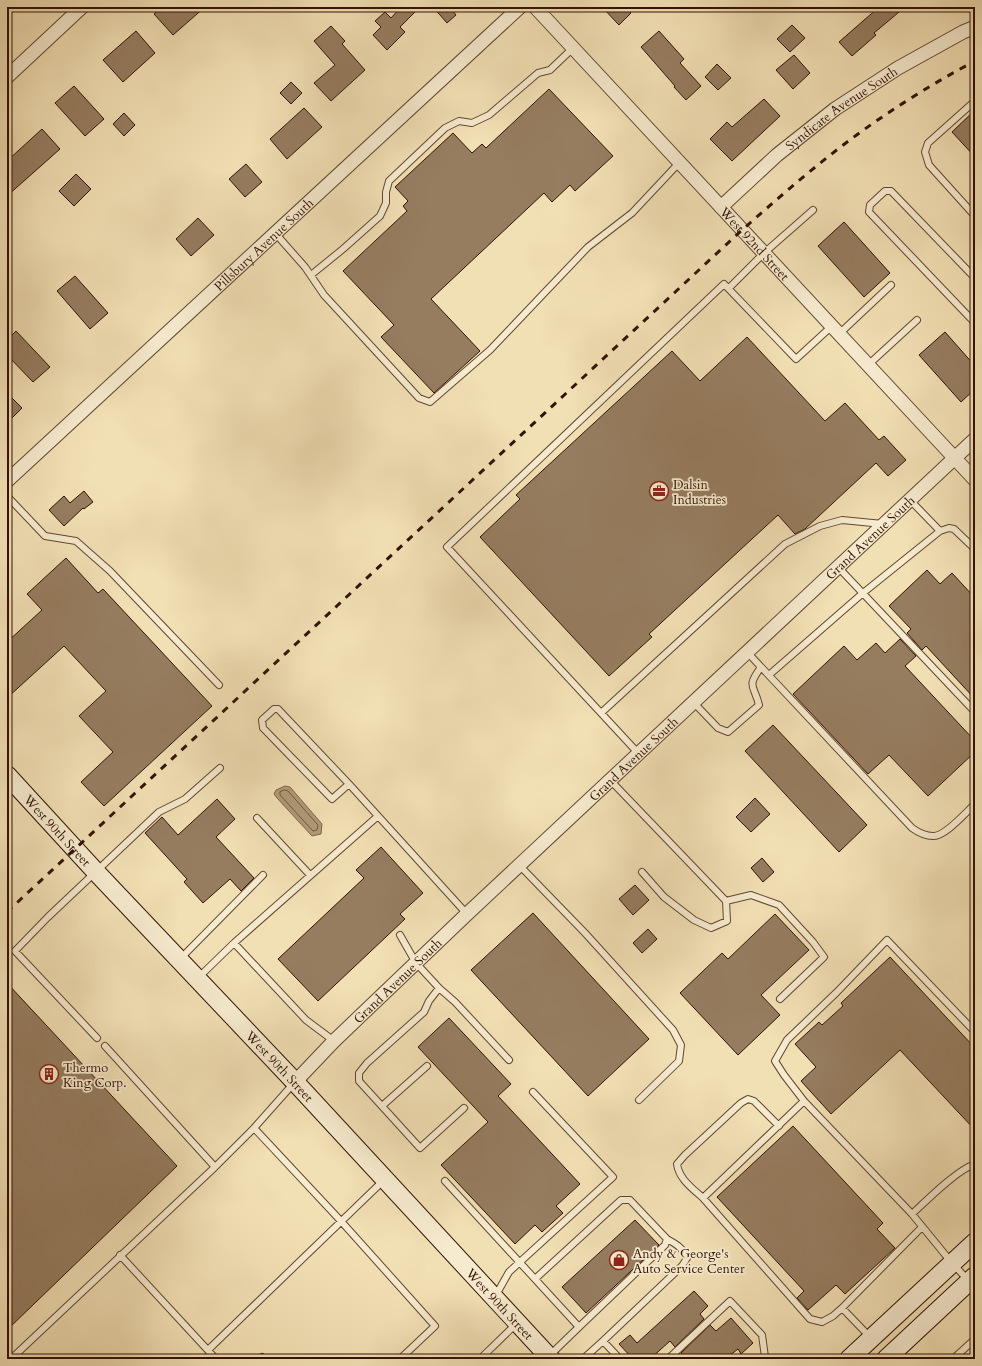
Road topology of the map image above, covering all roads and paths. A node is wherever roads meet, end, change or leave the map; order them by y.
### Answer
1 (82, 7) edge
2 (520, 7) edge
3 (535, 7) edge
4 (975, 27) edge
5 (573, 48) junction
6 (7, 77) edge
7 (975, 101) edge
8 (679, 163) junction
9 (721, 207) junction
10 (814, 210) dead end
11 (975, 216) edge
12 (276, 233) junction
13 (764, 254) junction
14 (311, 275) junction
15 (975, 278) edge
16 (891, 285) dead end
17 (729, 288) junction
18 (917, 320) dead end
19 (975, 323) edge
20 (836, 330) junction
21 (868, 365) junction
22 (975, 439) edge
23 (955, 458) junction
24 (975, 480) edge
25 (7, 481) edge
26 (7, 496) edge
27 (910, 500) junction
28 (884, 524) junction
29 (940, 531) junction
30 (975, 548) edge
31 (838, 567) junction
32 (863, 593) junction
33 (747, 652) junction
34 (761, 668) junction
35 (769, 676) junction
36 (219, 685) dead end
37 (694, 703) junction
38 (975, 712) edge
39 (601, 713) junction
40 (639, 754) junction
41 (220, 768) dead end
42 (7, 775) edge
43 (611, 781) junction
44 (349, 784) junction
45 (975, 804) edge
46 (378, 816) junction
47 (257, 818) dead end
48 (520, 866) junction
49 (96, 872) junction
50 (642, 872) dead end
51 (263, 875) dead end
52 (310, 875) junction
53 (726, 901) junction
54 (467, 914) junction
55 (400, 935) dead end
56 (234, 943) junction
57 (179, 959) junction
58 (416, 963) junction
59 (197, 978) junction
60 (439, 988) junction
61 (780, 998) dead end
62 (975, 1032) edge
63 (97, 1038) dead end
64 (334, 1041) junction
65 (105, 1046) dead end
66 (508, 1060) dead end
67 (427, 1066) dead end
68 (295, 1082) junction
69 (533, 1092) dead end
70 (639, 1100) dead end
71 (804, 1102) junction
72 (382, 1106) junction
73 (464, 1108) dead end
74 (779, 1126) junction
75 (254, 1128) junction
76 (975, 1164) edge
77 (215, 1167) junction
78 (384, 1180) junction
79 (444, 1181) dead end
80 (703, 1198) junction
81 (912, 1214) junction
82 (340, 1220) junction
83 (922, 1227) junction
84 (667, 1239) junction
85 (975, 1242) edge
86 (120, 1256) junction
87 (519, 1262) junction
88 (952, 1263) junction
89 (535, 1279) junction
90 (972, 1279) edge
91 (495, 1299) junction
92 (842, 1308) junction
93 (517, 1323) junction
94 (579, 1327) junction
95 (871, 1338) junction
96 (975, 1339) edge
97 (603, 1341) junction
98 (208, 1350) junction
99 (549, 1358) edge
100 (670, 1358) edge
101 (763, 1358) edge
102 (11, 1359) edge
103 (216, 1359) edge
104 (259, 1359) edge
105 (264, 1359) edge
106 (400, 1359) edge
107 (480, 1359) edge
108 (583, 1359) edge
109 (620, 1359) edge
110 (849, 1359) edge
111 (886, 1359) edge
112 (953, 1359) edge

1 - 6 street
2 - 12 street, Pillsbury Avenue South
3 - 5 street, West 92nd Street
4 - 9 street, Syndicate Avenue South
5 - 8 street, West 92nd Street
5 - 14 lane
7 - 11 lane
8 - 9 street, West 92nd Street
8 - 14 lane
9 - 13 street, West 92nd Street
10 - 13 lane
12 - 14 lane
12 - 25 street, Pillsbury Avenue South
13 - 17 lane
13 - 20 street, West 92nd Street
15 - 19 lane
16 - 20 lane
17 - 20 lane
17 - 39 lane
18 - 21 lane
20 - 21 street, West 92nd Street
21 - 23 street, West 92nd Street
22 - 23 street, Grand Avenue South
23 - 24 street, West 92nd Street
23 - 27 street, Grand Avenue South
26 - 36 lane
27 - 28 street, Grand Avenue South
27 - 29 lane
28 - 31 street, Grand Avenue South
28 - 39 lane
29 - 30 lane
29 - 32 lane
31 - 32 lane
31 - 33 street, Grand Avenue South
32 - 35 lane
32 - 38 lane
33 - 34 lane
33 - 37 street, Grand Avenue South
34 - 35 lane
34 - 37 lane
35 - 45 lane
37 - 40 street, Grand Avenue South
39 - 40 lane
40 - 43 street, Grand Avenue South
41 - 49 lane
42 - 49 street, West 90th Street
43 - 48 street, Grand Avenue South
43 - 53 lane
44 - 44 lane
44 - 46 lane
46 - 52 lane
46 - 54 lane
47 - 52 lane
48 - 54 street, Grand Avenue South
48 - 70 lane
49 - 57 street, West 90th Street
49 - 63 lane
50 - 53 lane
51 - 57 lane
52 - 56 lane
53 - 61 lane
54 - 58 street, Grand Avenue South
55 - 58 lane
56 - 59 lane
56 - 64 lane
57 - 59 street, West 90th Street
58 - 60 lane
58 - 64 street, Grand Avenue South
59 - 68 street, West 90th Street
60 - 66 lane
60 - 72 lane
62 - 71 lane
64 - 68 street, Grand Avenue South
65 - 77 lane
67 - 72 lane
68 - 75 lane
68 - 78 street, West 90th Street
69 - 87 lane
71 - 74 lane
71 - 81 lane
72 - 73 lane
74 - 80 lane
74 - 80 lane
75 - 77 lane
75 - 82 lane
76 - 81 lane
77 - 86 lane
78 - 82 lane
78 - 91 street, West 90th Street
79 - 87 lane
80 - 92 lane
81 - 83 lane
82 - 98 lane
82 - 106 lane
83 - 88 lane
83 - 92 lane
84 - 89 lane
84 - 94 lane
84 - 97 lane
85 - 88 street
86 - 98 lane
86 - 102 lane
87 - 89 lane
87 - 91 lane
88 - 90 lane
88 - 95 street
89 - 94 lane
90 - 111 street
91 - 93 street, West 90th Street
92 - 95 lane
93 - 99 street, West 90th Street
93 - 107 lane
94 - 99 lane
95 - 110 street
96 - 112 lane
97 - 108 lane
97 - 109 lane
98 - 103 lane
100 - 101 lane
104 - 105 lane

